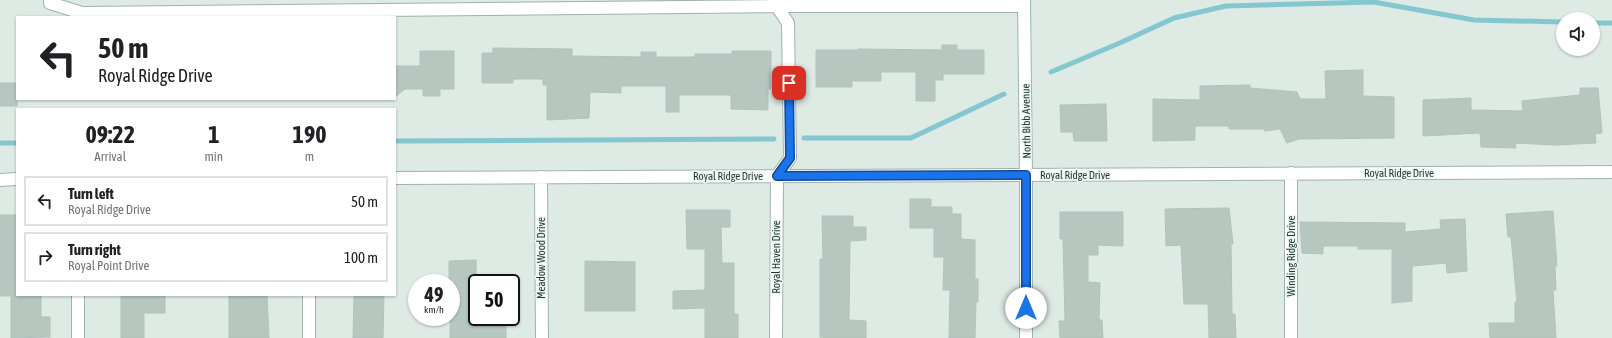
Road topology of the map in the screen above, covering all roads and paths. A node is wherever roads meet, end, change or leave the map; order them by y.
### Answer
1 (50, 0) edge
2 (775, 3) edge
3 (1024, 3) edge
4 (1612, 172) edge
5 (1291, 173) junction
6 (1026, 175) junction
7 (777, 176) junction
8 (541, 177) junction
9 (396, 178) edge
10 (0, 180) edge
11 (16, 180) edge
12 (78, 296) edge
13 (309, 296) edge
14 (78, 338) edge
15 (309, 338) edge
16 (542, 338) edge
17 (776, 338) edge
18 (1026, 338) edge
19 (1291, 338) edge

1 - 2 street
2 - 3 street
2 - 7 street
3 - 6 street, North Bibb Avenue
4 - 5 street, Royal Ridge Drive
5 - 6 street, Royal Ridge Drive
5 - 19 street, Winding Ridge Drive
6 - 7 street, Royal Ridge Drive
6 - 18 street, North Bibb Avenue
7 - 8 street, Royal Ridge Drive
7 - 17 street, Royal Haven Drive
8 - 9 street, Royal Ridge Drive
8 - 16 street, Meadow Wood Drive
10 - 11 street
12 - 14 street
13 - 15 street

